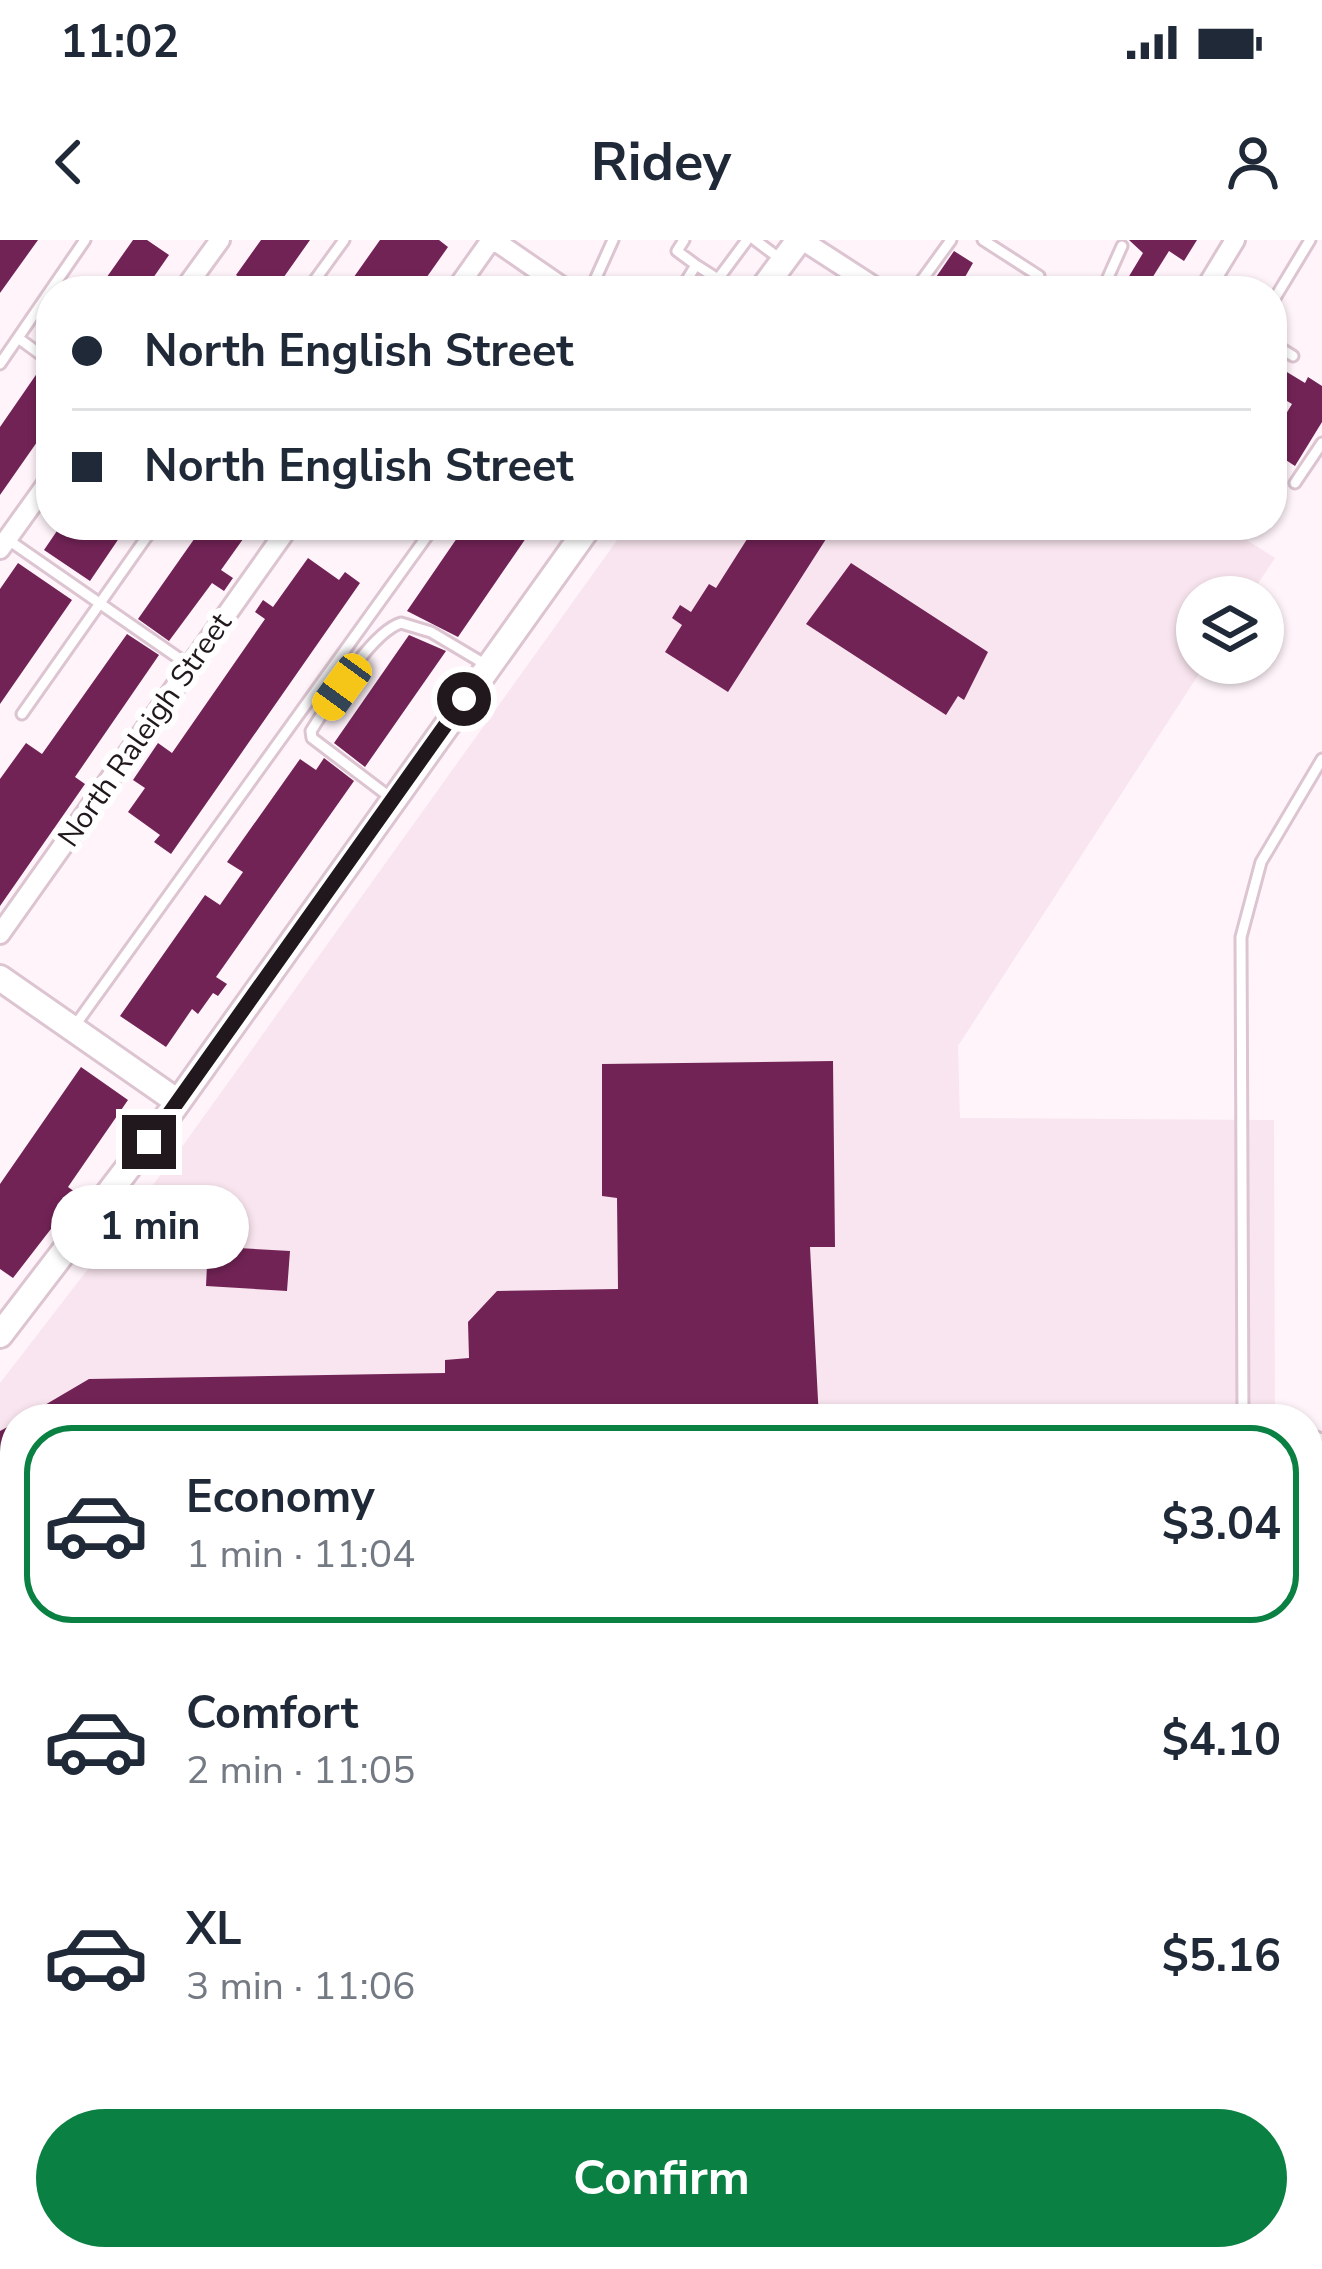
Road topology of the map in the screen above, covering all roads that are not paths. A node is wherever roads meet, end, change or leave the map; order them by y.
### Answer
1 (86, 240) edge
2 (220, 240) edge
3 (344, 240) edge
4 (493, 240) edge
5 (613, 240) edge
6 (684, 240) edge
7 (751, 240) edge
8 (801, 240) edge
9 (951, 240) edge
10 (983, 240) edge
11 (1235, 240) edge
12 (1310, 240) edge
13 (1122, 246) dead end
14 (784, 261) junction
15 (696, 265) junction
16 (61, 276) edge
17 (194, 276) edge
18 (319, 276) edge
19 (466, 276) edge
20 (546, 276) edge
21 (597, 276) edge
22 (689, 276) edge
23 (713, 276) edge
24 (721, 276) edge
25 (772, 276) edge
26 (857, 276) edge
27 (925, 276) edge
28 (1039, 276) edge
29 (1109, 276) edge
30 (1216, 276) edge
31 (1287, 278) edge
32 (36, 312) edge
33 (18, 338) junction
34 (36, 351) edge
35 (1287, 352) edge
36 (1293, 356) dead end
37 (0, 364) edge
38 (1322, 443) edge
39 (1295, 483) dead end
40 (36, 499) edge
41 (145, 540) edge
42 (276, 540) edge
43 (424, 540) edge
44 (579, 540) edge
45 (4, 544) edge
46 (101, 603) junction
47 (190, 666) junction
48 (488, 666) junction
49 (22, 714) dead end
50 (1322, 759) edge
51 (392, 799) junction
52 (0, 934) edge
53 (0, 978) edge
54 (73, 1029) junction
55 (178, 1102) junction
56 (0, 1335) edge
57 (1243, 1404) edge

1 - 16 lane
2 - 17 street
3 - 18 lane
4 - 19 street
4 - 20 street
5 - 21 lane
6 - 15 lane
7 - 14 lane
7 - 24 lane
8 - 14 street
8 - 26 street
9 - 27 lane
10 - 28 lane
11 - 30 street
12 - 31 lane
13 - 29 lane
14 - 25 street
15 - 22 lane
15 - 23 lane
32 - 33 lane
33 - 34 lane
33 - 37 lane
35 - 36 lane
38 - 39 lane
40 - 45 street
41 - 46 lane
42 - 47 street, North Raleigh Street
43 - 54 lane
44 - 48 street
45 - 46 lane
46 - 47 lane
46 - 49 lane
47 - 52 street, North Raleigh Street
48 - 51 street
48 - 51 lane
50 - 57 lane
51 - 55 street
53 - 54 street
54 - 55 street
55 - 56 street

